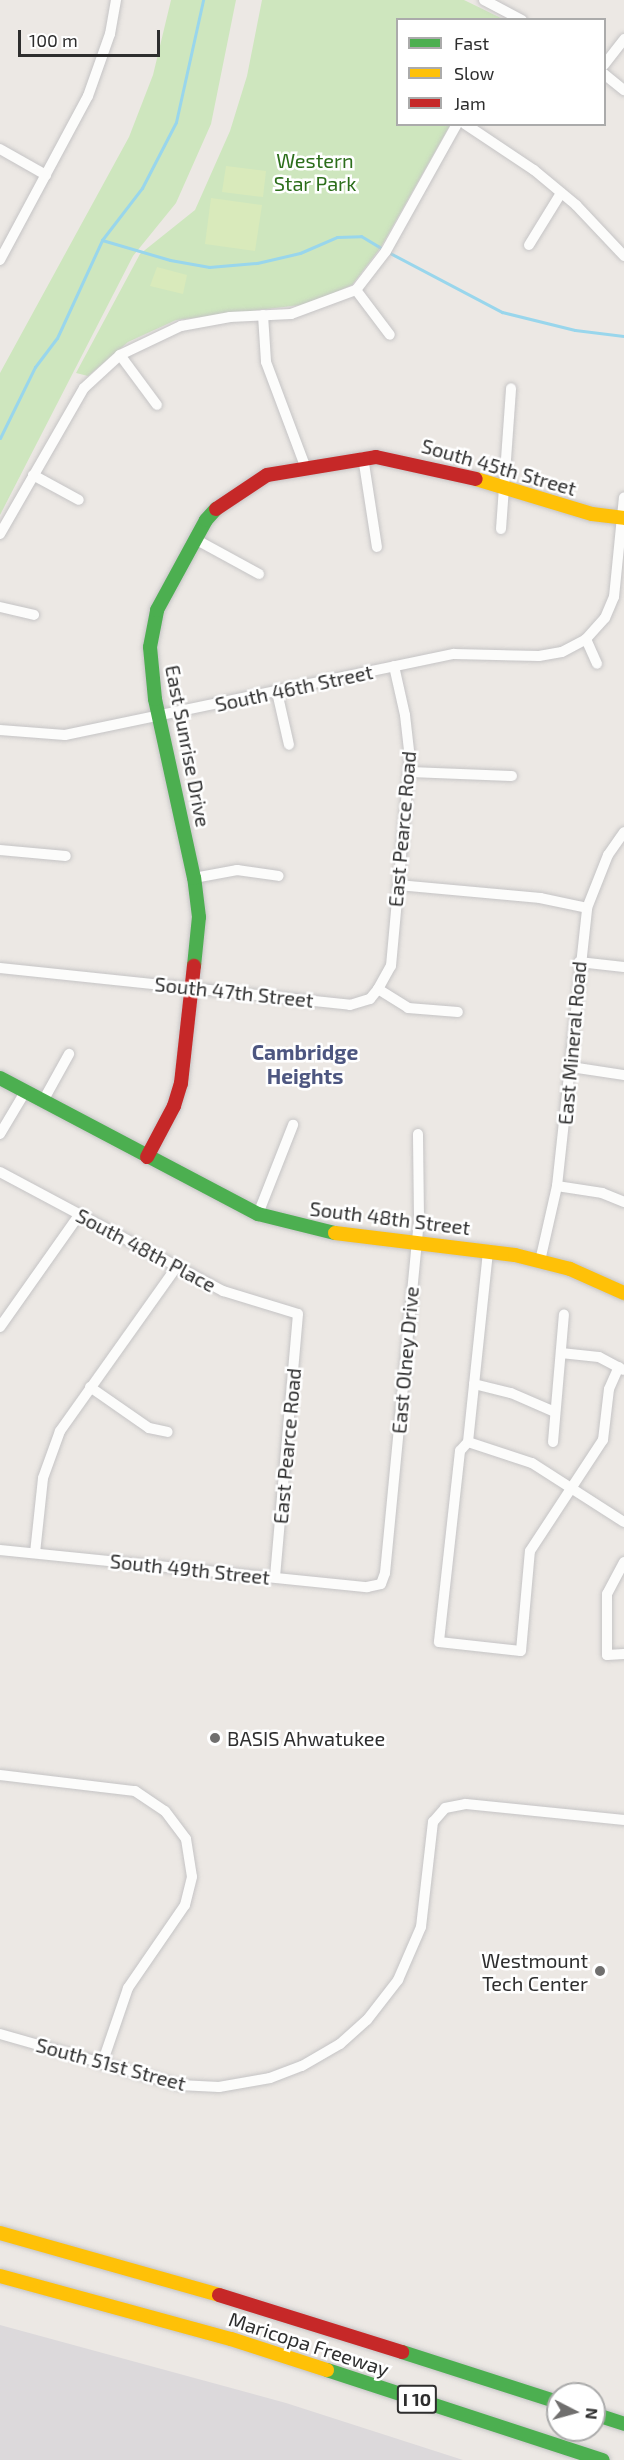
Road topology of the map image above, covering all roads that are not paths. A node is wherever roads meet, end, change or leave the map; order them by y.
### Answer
1 (116, 0) edge
2 (484, 0) edge
3 (517, 18) edge
4 (624, 39) edge
5 (606, 62) edge
6 (606, 76) edge
7 (624, 90) edge
8 (456, 126) edge
9 (468, 126) edge
10 (0, 149) edge
11 (46, 175) junction
12 (561, 193) junction
13 (529, 245) dead end
14 (624, 256) edge
15 (0, 260) edge
16 (356, 290) junction
17 (262, 315) junction
18 (390, 335) dead end
19 (120, 355) junction
20 (512, 388) dead end
21 (157, 405) dead end
22 (363, 458) junction
23 (305, 466) junction
24 (33, 475) junction
25 (504, 489) junction
26 (624, 497) edge
27 (79, 500) dead end
28 (623, 518) edge
29 (501, 529) dead end
30 (0, 534) edge
31 (195, 539) junction
32 (377, 547) dead end
33 (259, 574) dead end
34 (0, 607) edge
35 (34, 615) dead end
36 (586, 639) junction
37 (597, 664) dead end
38 (394, 666) junction
39 (277, 692) junction
40 (160, 716) junction
41 (0, 729) edge
42 (289, 745) dead end
43 (409, 772) junction
44 (512, 776) dead end
45 (624, 832) edge
46 (0, 850) edge
47 (66, 856) dead end
48 (279, 876) dead end
49 (194, 878) junction
50 (398, 885) junction
51 (587, 908) junction
52 (579, 962) junction
53 (624, 967) edge
54 (0, 968) edge
55 (192, 987) junction
56 (378, 989) junction
57 (458, 1012) dead end
58 (69, 1054) dead end
59 (571, 1067) junction
60 (624, 1075) edge
61 (0, 1078) edge
62 (25, 1092) junction
63 (43, 1101) junction
64 (293, 1125) dead end
65 (0, 1134) edge
66 (418, 1134) dead end
67 (147, 1157) junction
68 (0, 1172) edge
69 (557, 1186) junction
70 (624, 1202) edge
71 (258, 1214) junction
72 (79, 1215) junction
73 (416, 1244) junction
74 (488, 1251) junction
75 (540, 1261) junction
76 (176, 1268) junction
77 (624, 1293) edge
78 (298, 1314) joint
79 (564, 1314) dead end
80 (0, 1327) edge
81 (561, 1353) junction
82 (621, 1369) edge
83 (474, 1384) junction
84 (90, 1387) junction
85 (555, 1412) junction
86 (168, 1432) dead end
87 (468, 1442) junction
88 (553, 1442) dead end
89 (572, 1487) junction
90 (624, 1522) edge
91 (0, 1550) edge
92 (35, 1554) junction
93 (624, 1562) edge
94 (275, 1577) junction
95 (381, 1584) joint
96 (624, 1654) edge
97 (0, 1775) edge
98 (624, 1820) edge
99 (0, 2034) edge
100 (102, 2064) junction
101 (0, 2221) edge
102 (0, 2233) edge
103 (0, 2276) edge
104 (0, 2288) edge
105 (241, 2301) junction
106 (231, 2339) junction
107 (546, 2398) edge
108 (606, 2418) edge
109 (624, 2424) edge
110 (603, 2460) edge

1 - 11 street
2 - 3 street
4 - 5 street
6 - 7 street
8 - 16 street
9 - 12 street
10 - 11 street
11 - 15 street
12 - 13 street
12 - 14 street
16 - 17 street
16 - 18 street
17 - 19 street
17 - 23 street
19 - 21 street
19 - 24 street
20 - 25 street
22 - 23 main road, East Sunrise Drive
22 - 25 main road, South 45th Street
22 - 32 street
23 - 31 main road, East Sunrise Drive
24 - 27 street
24 - 30 street
25 - 28 main road, South 45th Street
25 - 29 street
26 - 28 street
28 - 36 street
31 - 33 street
31 - 40 main road, East Sunrise Drive
34 - 35 street
36 - 37 street
36 - 38 street, South 46th Street
38 - 39 street, South 46th Street
38 - 43 street, East Pearce Road
39 - 40 street, South 46th Street
39 - 42 street
40 - 41 street, South 46th Street
40 - 49 main road, East Sunrise Drive
43 - 44 street
43 - 50 street, East Pearce Road
45 - 51 street, East Mineral Road
46 - 47 street
48 - 49 street
49 - 55 main road, East Sunrise Drive
50 - 51 street
50 - 56 street, East Pearce Road
51 - 52 street, East Mineral Road
52 - 53 street
52 - 59 street, East Mineral Road
54 - 55 street, South 47th Street
55 - 56 street, South 47th Street
55 - 67 main road, East Sunrise Drive
56 - 57 street
58 - 63 street
59 - 60 street
59 - 69 street, East Mineral Road
61 - 62 main road, South 48th Street
62 - 63 main road, South 48th Street
62 - 65 street
63 - 67 main road, South 48th Street
64 - 71 street
66 - 73 street, East Olney Drive
67 - 71 main road, South 48th Street
68 - 72 street, South 48th Place
69 - 70 street
69 - 75 street, East Mineral Road
71 - 73 main road, South 48th Street
72 - 76 street, South 48th Place
72 - 80 street
73 - 74 main road, South 48th Street
73 - 95 street, East Olney Drive
74 - 75 main road, South 48th Street
74 - 83 street
75 - 77 main road, South 48th Street
76 - 78 street, South 48th Place
76 - 84 street
78 - 94 street, East Pearce Road
79 - 81 street
81 - 82 street
81 - 85 street
82 - 89 street
83 - 85 street
83 - 87 street
84 - 86 street
84 - 92 street
85 - 88 street
87 - 89 street
87 - 89 street
89 - 90 street
91 - 92 street, South 49th Street
92 - 94 street, South 49th Street
93 - 96 street
94 - 95 street, South 49th Street
97 - 100 street
98 - 100 street, South 51st Street
99 - 100 street, South 51st Street
101 - 105 main road
102 - 105 main road, Maricopa Freeway / I 10
103 - 106 main road, Maricopa Freeway / I 10
104 - 106 main road
105 - 107 main road, Maricopa Freeway / I 10
106 - 110 main road, Maricopa Freeway / I 10
108 - 109 main road

